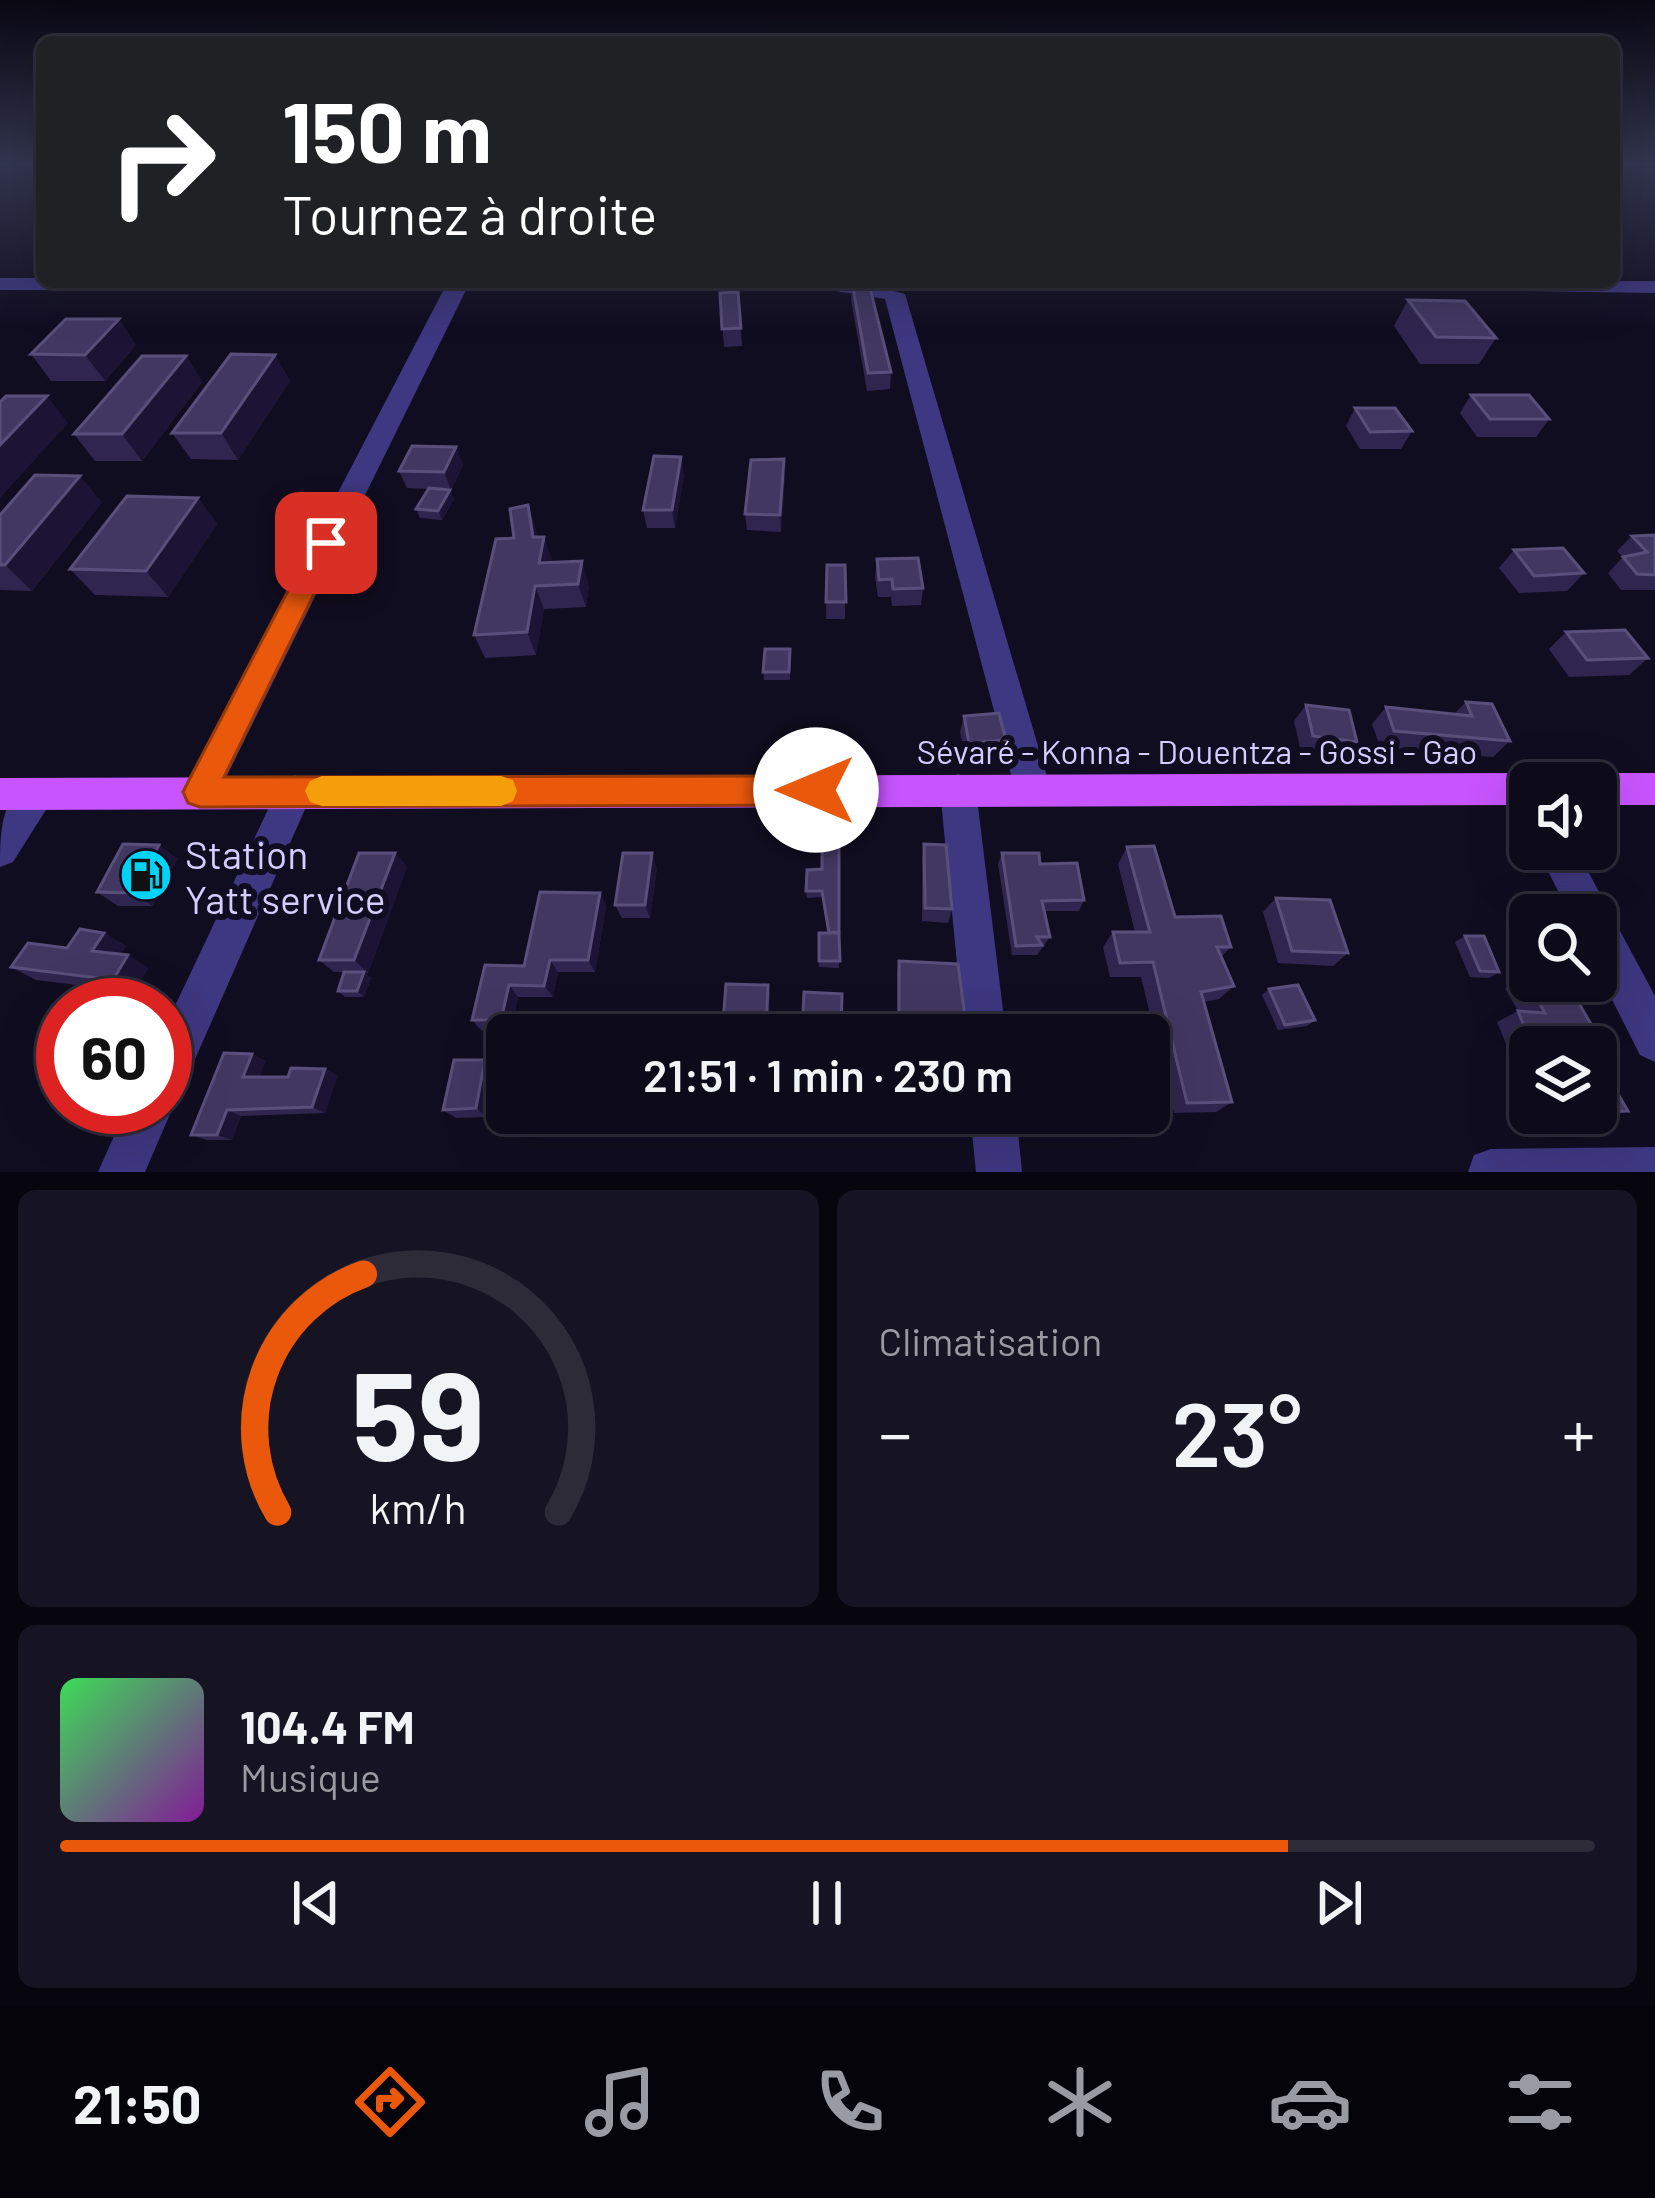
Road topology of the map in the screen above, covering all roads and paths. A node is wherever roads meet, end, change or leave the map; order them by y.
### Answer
1 (0, 284) edge
2 (36, 284) edge
3 (1620, 286) edge
4 (1655, 287) edge
5 (455, 288) edge
6 (907, 288) edge
7 (1617, 789) edge
8 (1655, 789) edge
9 (958, 790) junction
10 (1033, 790) junction
11 (295, 791) junction
12 (200, 792) junction
13 (1509, 792) edge
14 (0, 794) edge
15 (38, 794) junction
16 (0, 849) edge
17 (1617, 967) edge
18 (983, 1014) edge
19 (192, 1016) edge
20 (1655, 1040) edge
21 (138, 1134) edge
22 (995, 1134) edge
23 (1655, 1170) edge
24 (121, 1172) edge
25 (1000, 1172) edge
26 (1491, 1172) edge

1 - 2 street
3 - 4 street
5 - 12 street
6 - 10 street
7 - 8 main road
9 - 10 main road, Sévaré - Konna - Douentza - Gossi - Gao
9 - 11 main road, Sévaré - Konna - Douentza - Gossi - Gao
9 - 18 street
10 - 13 main road, Sévaré - Konna - Douentza - Gossi - Gao
11 - 12 main road, Sévaré - Konna - Douentza - Gossi - Gao
11 - 19 street
12 - 15 main road, Sévaré - Konna - Douentza - Gossi - Gao
14 - 15 main road, Sévaré - Konna - Douentza - Gossi - Gao
15 - 16 street
17 - 20 street
21 - 24 street
22 - 25 street
23 - 26 street

